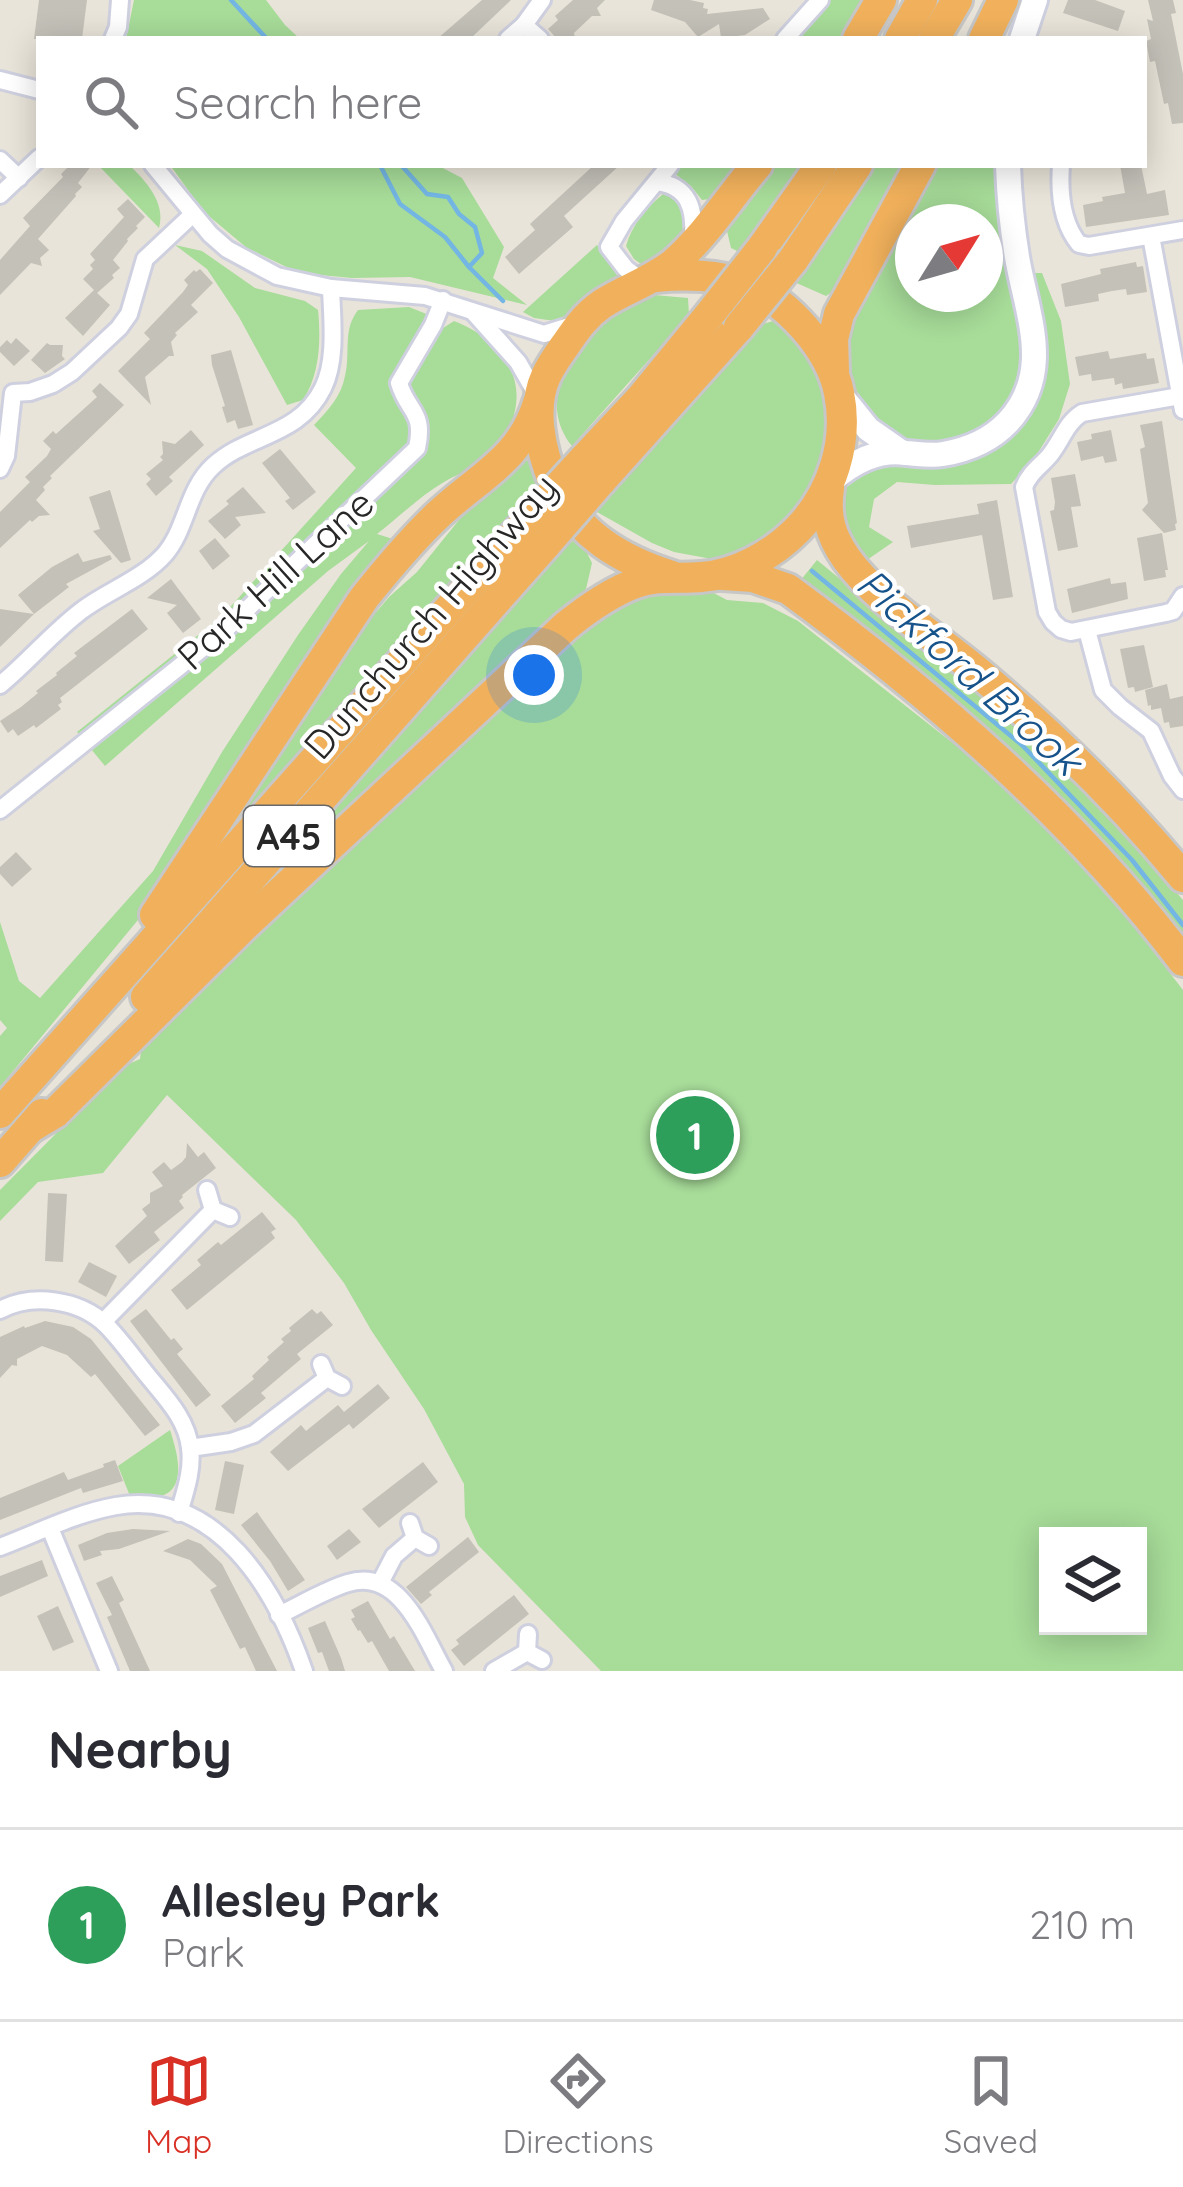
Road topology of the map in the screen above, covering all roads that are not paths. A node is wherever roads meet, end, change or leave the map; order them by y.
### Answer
1 (120, 0) edge
2 (542, 0) edge
3 (820, 0) edge
4 (880, 0) edge
5 (922, 0) edge
6 (957, 0) edge
7 (1003, 0) edge
8 (1035, 0) edge
9 (524, 26) junction
10 (114, 36) edge
11 (512, 36) edge
12 (536, 36) edge
13 (788, 36) edge
14 (860, 36) edge
15 (902, 36) edge
16 (936, 36) edge
17 (985, 36) edge
18 (1023, 36) edge
19 (0, 80) edge
20 (36, 88) edge
21 (0, 160) edge
22 (36, 161) edge
23 (155, 168) edge
24 (668, 168) edge
25 (754, 168) edge
26 (819, 168) edge
27 (855, 168) edge
28 (918, 168) edge
29 (1008, 168) edge
30 (1061, 168) edge
31 (19, 178) junction
32 (657, 182) junction
33 (0, 195) edge
34 (192, 215) junction
35 (1183, 230) edge
36 (1150, 236) junction
37 (692, 243) junction
38 (650, 279) junction
39 (331, 288) junction
40 (443, 300) junction
41 (473, 312) junction
42 (582, 320) junction
43 (838, 388) junction
44 (538, 400) junction
45 (1182, 403) edge
46 (901, 452) junction
47 (0, 469) edge
48 (592, 470) junction
49 (831, 483) junction
50 (538, 532) junction
51 (711, 576) junction
52 (678, 578) junction
53 (1183, 596) edge
54 (1087, 630) junction
55 (0, 685) edge
56 (1183, 790) edge
57 (0, 810) edge
58 (1183, 877) edge
59 (1183, 961) edge
60 (128, 968) junction
61 (0, 1113) edge
62 (30, 1128) junction
63 (0, 1162) edge
64 (207, 1190) dead end
65 (0, 1310) edge
66 (103, 1322) junction
67 (330, 1376) dead end
68 (190, 1448) junction
69 (178, 1513) junction
70 (50, 1528) junction
71 (418, 1535) dead end
72 (0, 1547) edge
73 (380, 1583) junction
74 (279, 1615) junction
75 (532, 1648) dead end
76 (109, 1671) edge
77 (304, 1671) edge
78 (444, 1671) edge
79 (494, 1671) edge

1 - 10 street
2 - 9 street
3 - 13 street
4 - 14 highway
5 - 15 highway
6 - 16 highway
7 - 17 highway
8 - 18 street
9 - 11 street
9 - 12 street
19 - 20 street
21 - 31 street
22 - 31 street
23 - 34 street
24 - 32 street
25 - 37 highway
26 - 48 highway, Dunchurch Highway / A45, bridge
27 - 48 highway, Dunchurch Highway / A45, bridge
28 - 43 highway
29 - 46 street
30 - 36 street
31 - 33 street
32 - 37 street
32 - 38 street
34 - 39 street
34 - 47 street
35 - 36 street
36 - 45 street
37 - 38 highway
38 - 42 highway
38 - 43 highway
39 - 40 street
39 - 55 street
40 - 41 street
40 - 57 street, Park Hill Lane
41 - 42 street
41 - 44 street
42 - 44 highway
43 - 46 street
43 - 49 highway
44 - 52 highway
44 - 60 highway
45 - 54 street
46 - 49 street
48 - 50 highway, Dunchurch Highway / A45, bridge
49 - 51 highway
49 - 58 highway
50 - 60 highway, Dunchurch Highway / A45
50 - 62 highway, Dunchurch Highway / A45
51 - 52 highway
51 - 59 highway
52 - 62 highway
53 - 54 street
54 - 56 street
60 - 61 highway, Dunchurch Highway / A45
62 - 63 highway, Dunchurch Highway / A45
64 - 66 street
65 - 66 street
66 - 68 street
67 - 68 street
68 - 69 street
69 - 70 street
69 - 74 street
70 - 72 street
70 - 76 street
71 - 73 street
73 - 74 street
73 - 78 street
74 - 77 street
75 - 79 street

